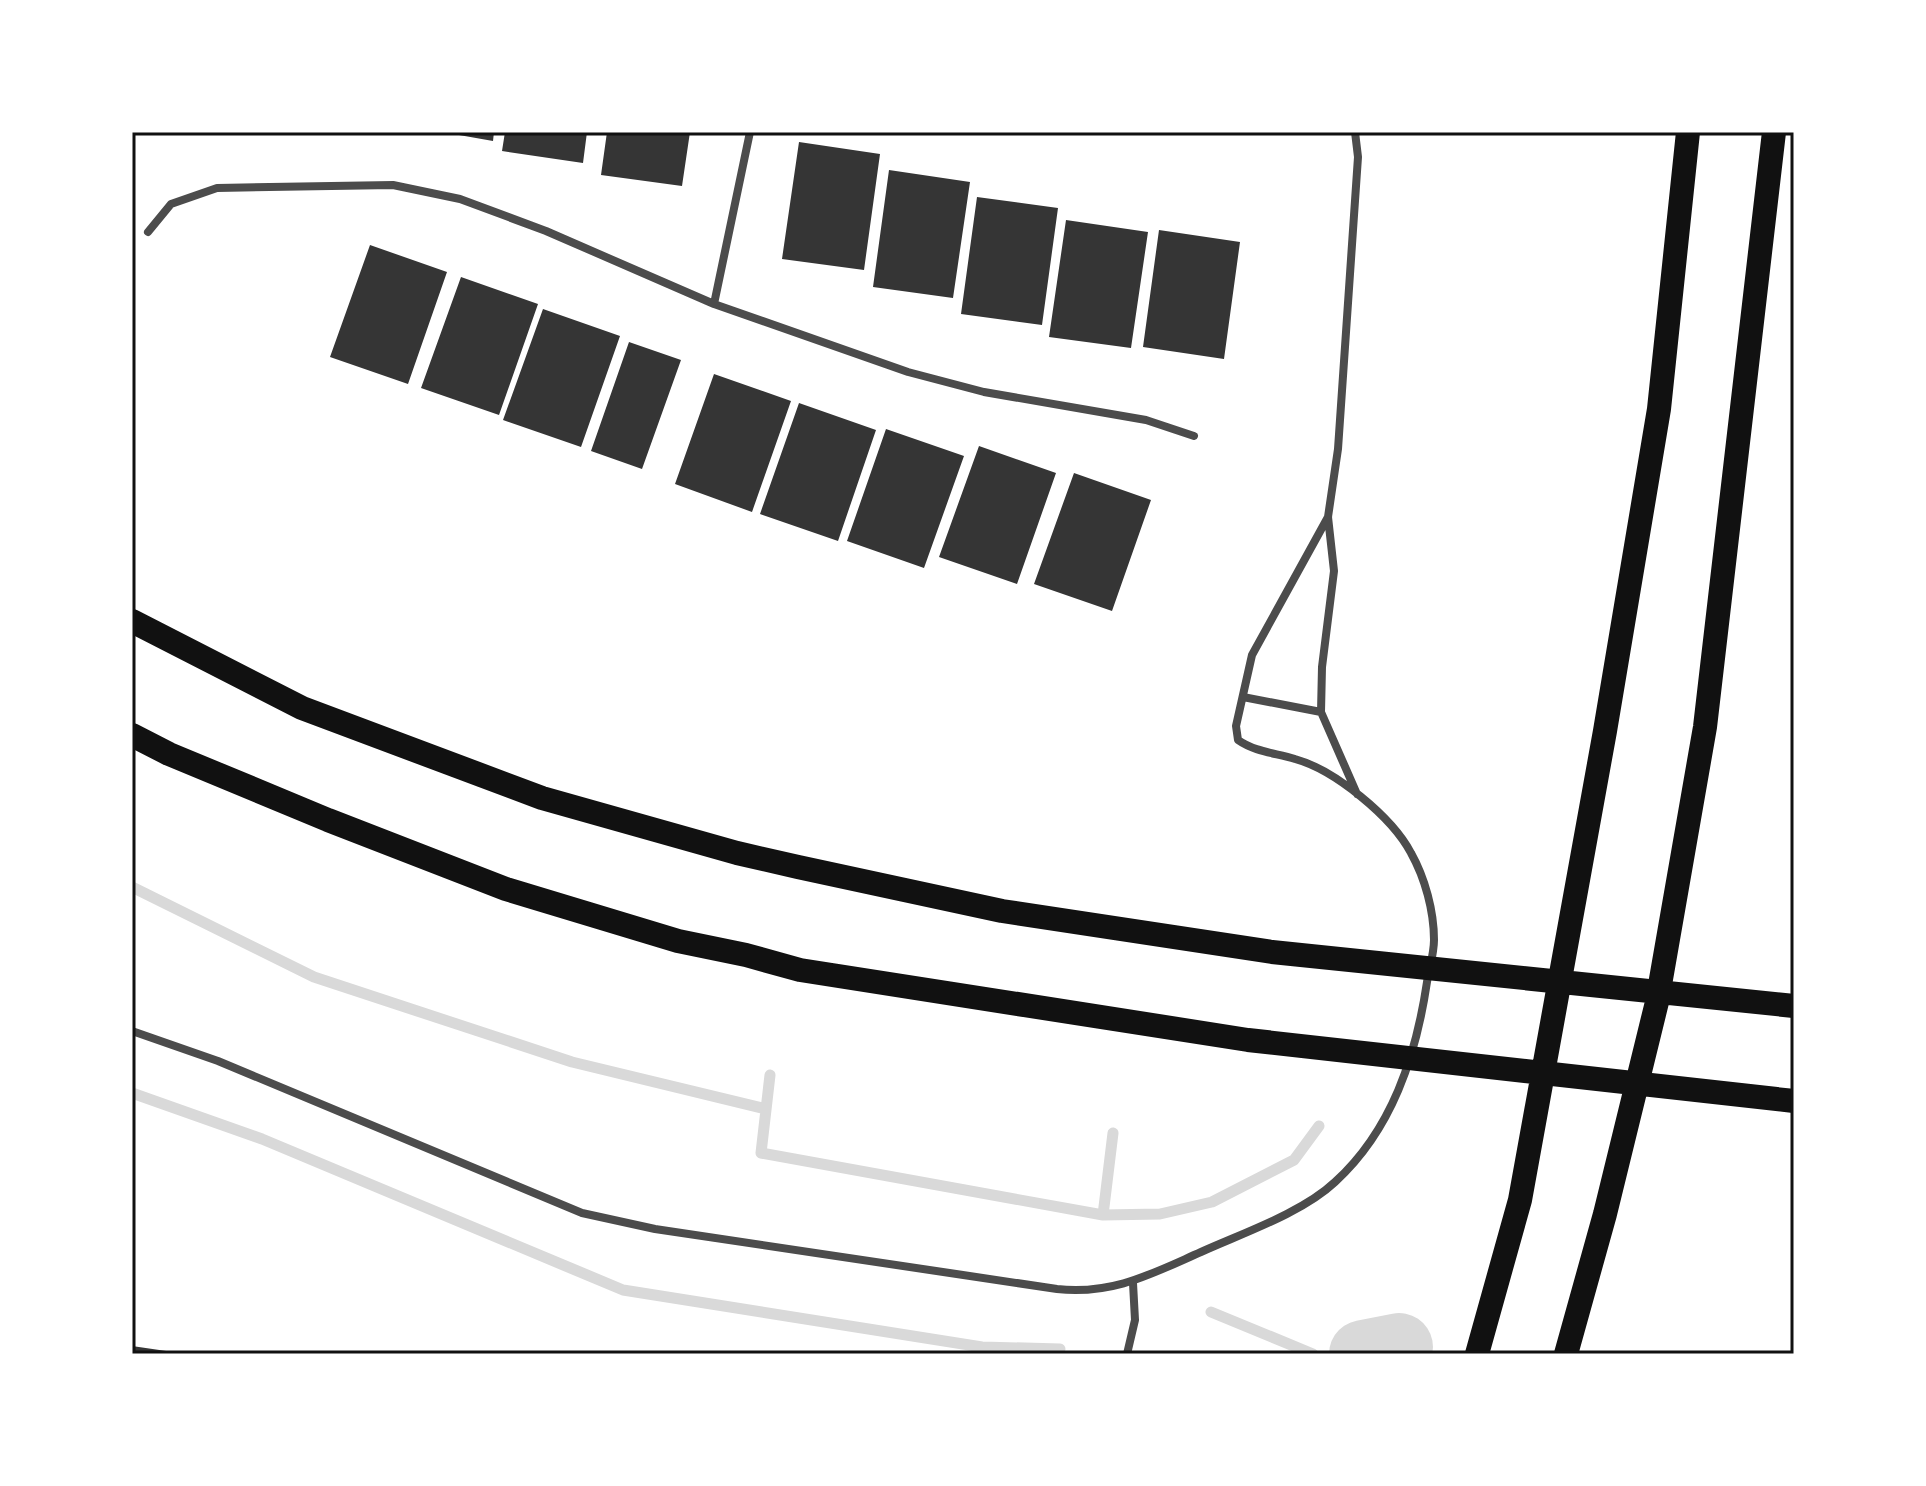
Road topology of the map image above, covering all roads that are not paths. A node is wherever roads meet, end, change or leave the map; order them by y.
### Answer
1 (750, 132) edge
2 (1355, 132) edge
3 (1688, 132) edge
4 (1774, 132) edge
5 (148, 232) dead end
6 (714, 304) junction
7 (1194, 436) dead end
8 (1328, 517) junction
9 (132, 621) edge
10 (1243, 697) junction
11 (1321, 712) junction
12 (132, 735) edge
13 (1357, 794) junction
14 (1794, 1006) edge
15 (132, 1031) edge
16 (1794, 1101) edge
17 (1133, 1283) junction
18 (1127, 1354) edge
19 (1477, 1354) edge
20 (1566, 1354) edge

1 - 6 street
2 - 8 street
3 - 19 highway
4 - 20 highway
5 - 6 street
6 - 7 street
8 - 10 street
8 - 11 street
9 - 14 highway
10 - 11 street
10 - 13 street
11 - 13 street
12 - 16 highway
13 - 17 street
15 - 17 street
17 - 18 street

